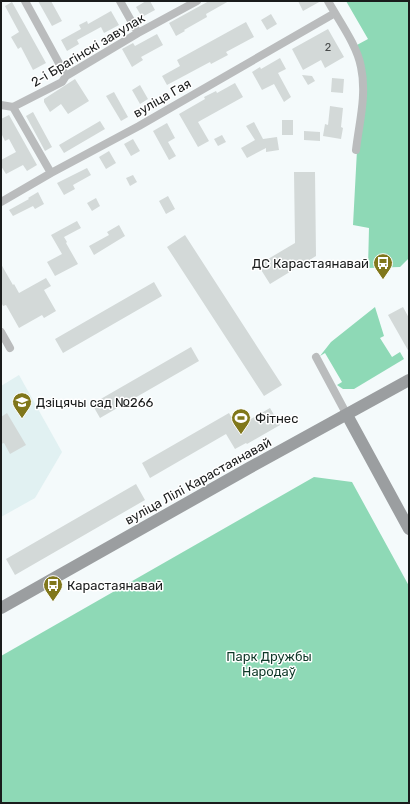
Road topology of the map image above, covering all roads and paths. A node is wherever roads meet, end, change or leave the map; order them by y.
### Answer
1 (25, 1) edge
2 (120, 1) edge
3 (197, 1) edge
4 (328, 1) edge
5 (335, 13) junction
6 (138, 33) junction
7 (66, 76) junction
8 (1, 105) edge
9 (13, 107) junction
10 (356, 150) dead end
11 (51, 173) junction
12 (1, 202) edge
13 (1, 332) edge
14 (10, 348) dead end
15 (316, 357) dead end
16 (409, 380) edge
17 (347, 415) junction
18 (409, 529) edge
19 (1, 608) edge

1 - 7 street
2 - 6 street
3 - 6 street, 2-і Брагінскі завулак
4 - 5 street
5 - 10 street
5 - 11 street, вуліца Гая
6 - 7 street, 2-і Брагінскі завулак
7 - 9 street, 2-і Брагінскі завулак
8 - 9 street
9 - 11 street
11 - 12 street, вуліца Гая
13 - 14 street
15 - 17 street
16 - 17 main road, вуліца Лілі Карастаянавай
17 - 18 main road
17 - 19 main road, вуліца Лілі Карастаянавай

